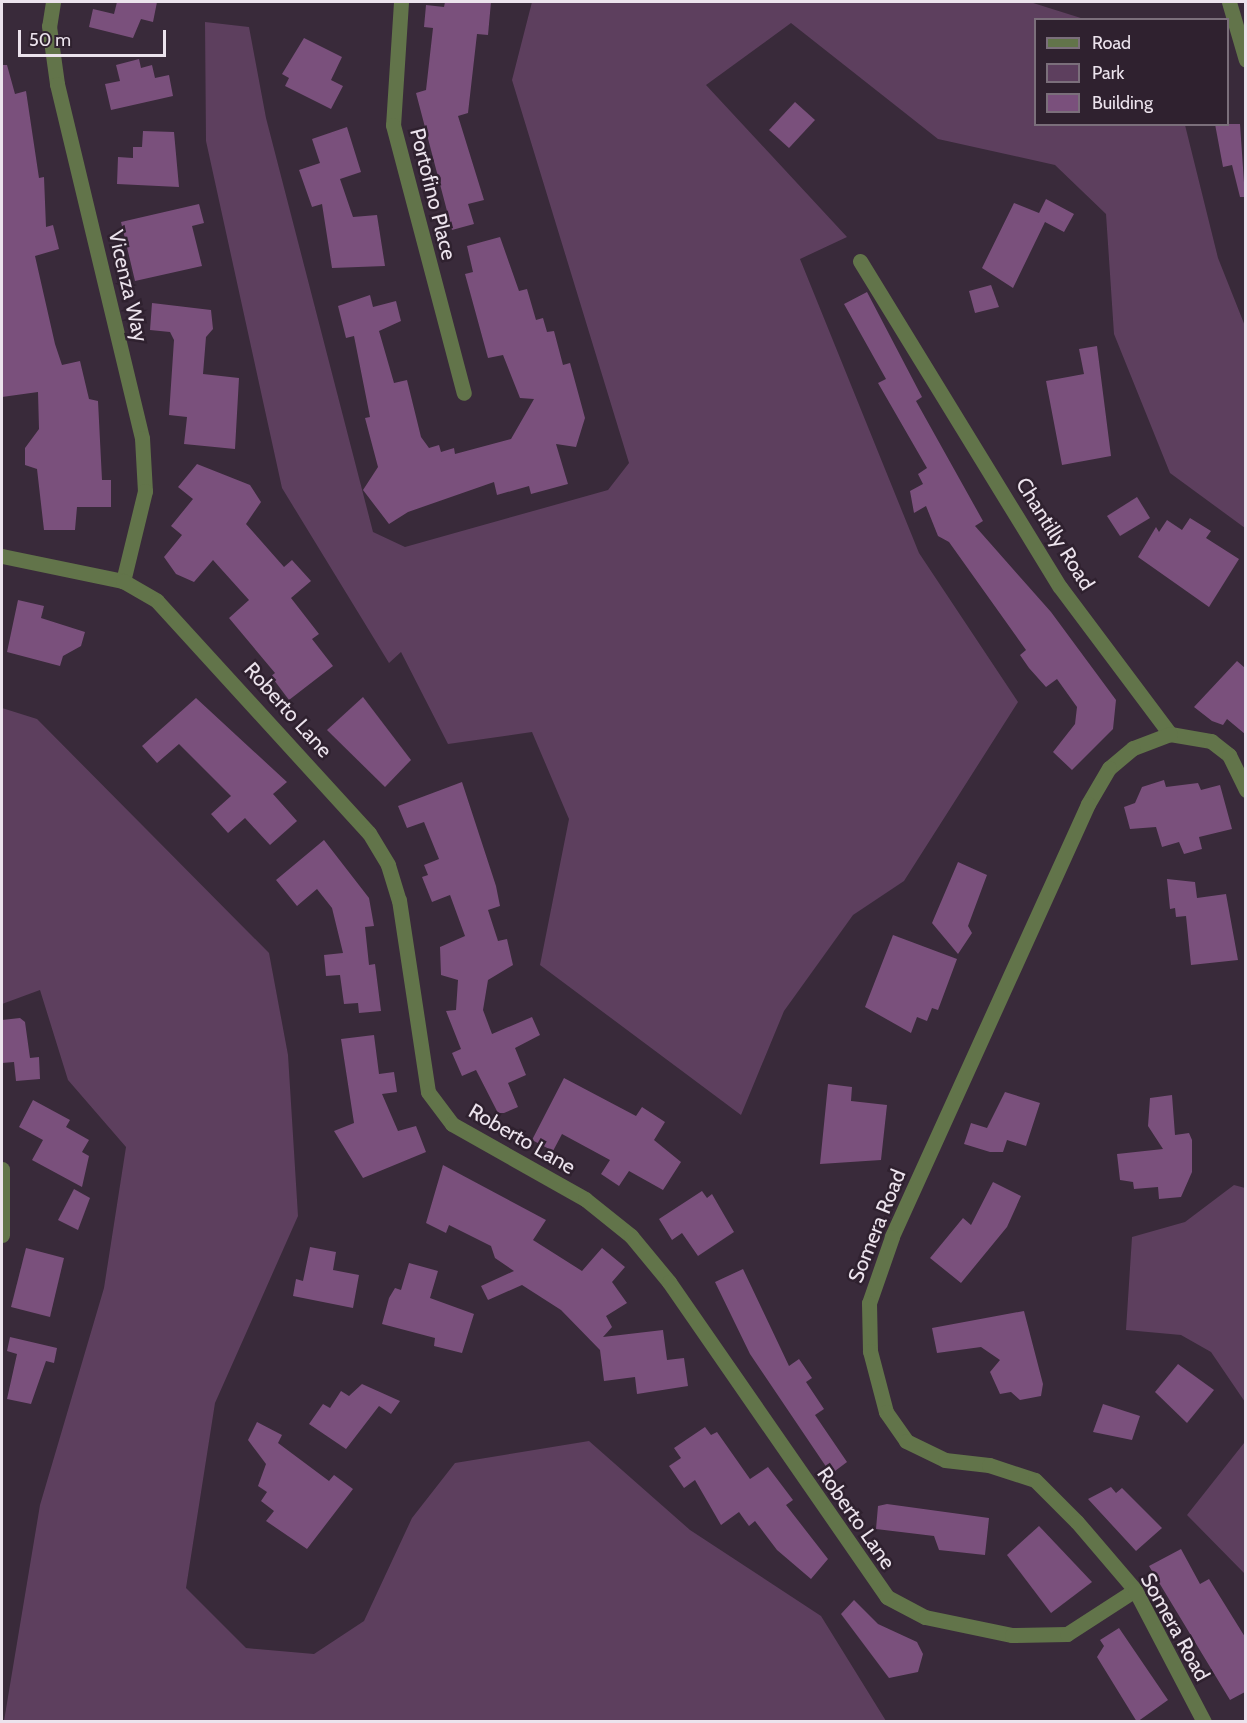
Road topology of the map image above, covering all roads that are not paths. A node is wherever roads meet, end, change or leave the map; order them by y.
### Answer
1 (53, 2) edge
2 (401, 2) edge
3 (1229, 2) edge
4 (1245, 60) edge
5 (860, 261) dead end
6 (464, 393) dead end
7 (2, 556) edge
8 (123, 581) junction
9 (1170, 734) junction
10 (1245, 790) edge
11 (2, 1169) edge
12 (2, 1235) edge
13 (1135, 1590) junction
14 (1204, 1722) edge

1 - 8 street, Vicenza Way
2 - 6 street, Portofino Place
3 - 4 street
5 - 9 street, Chantilly Road
7 - 8 street, Roberto Lane
8 - 13 street, Roberto Lane
9 - 10 street
9 - 13 street, Somera Road
11 - 12 street
13 - 14 street, Somera Road

